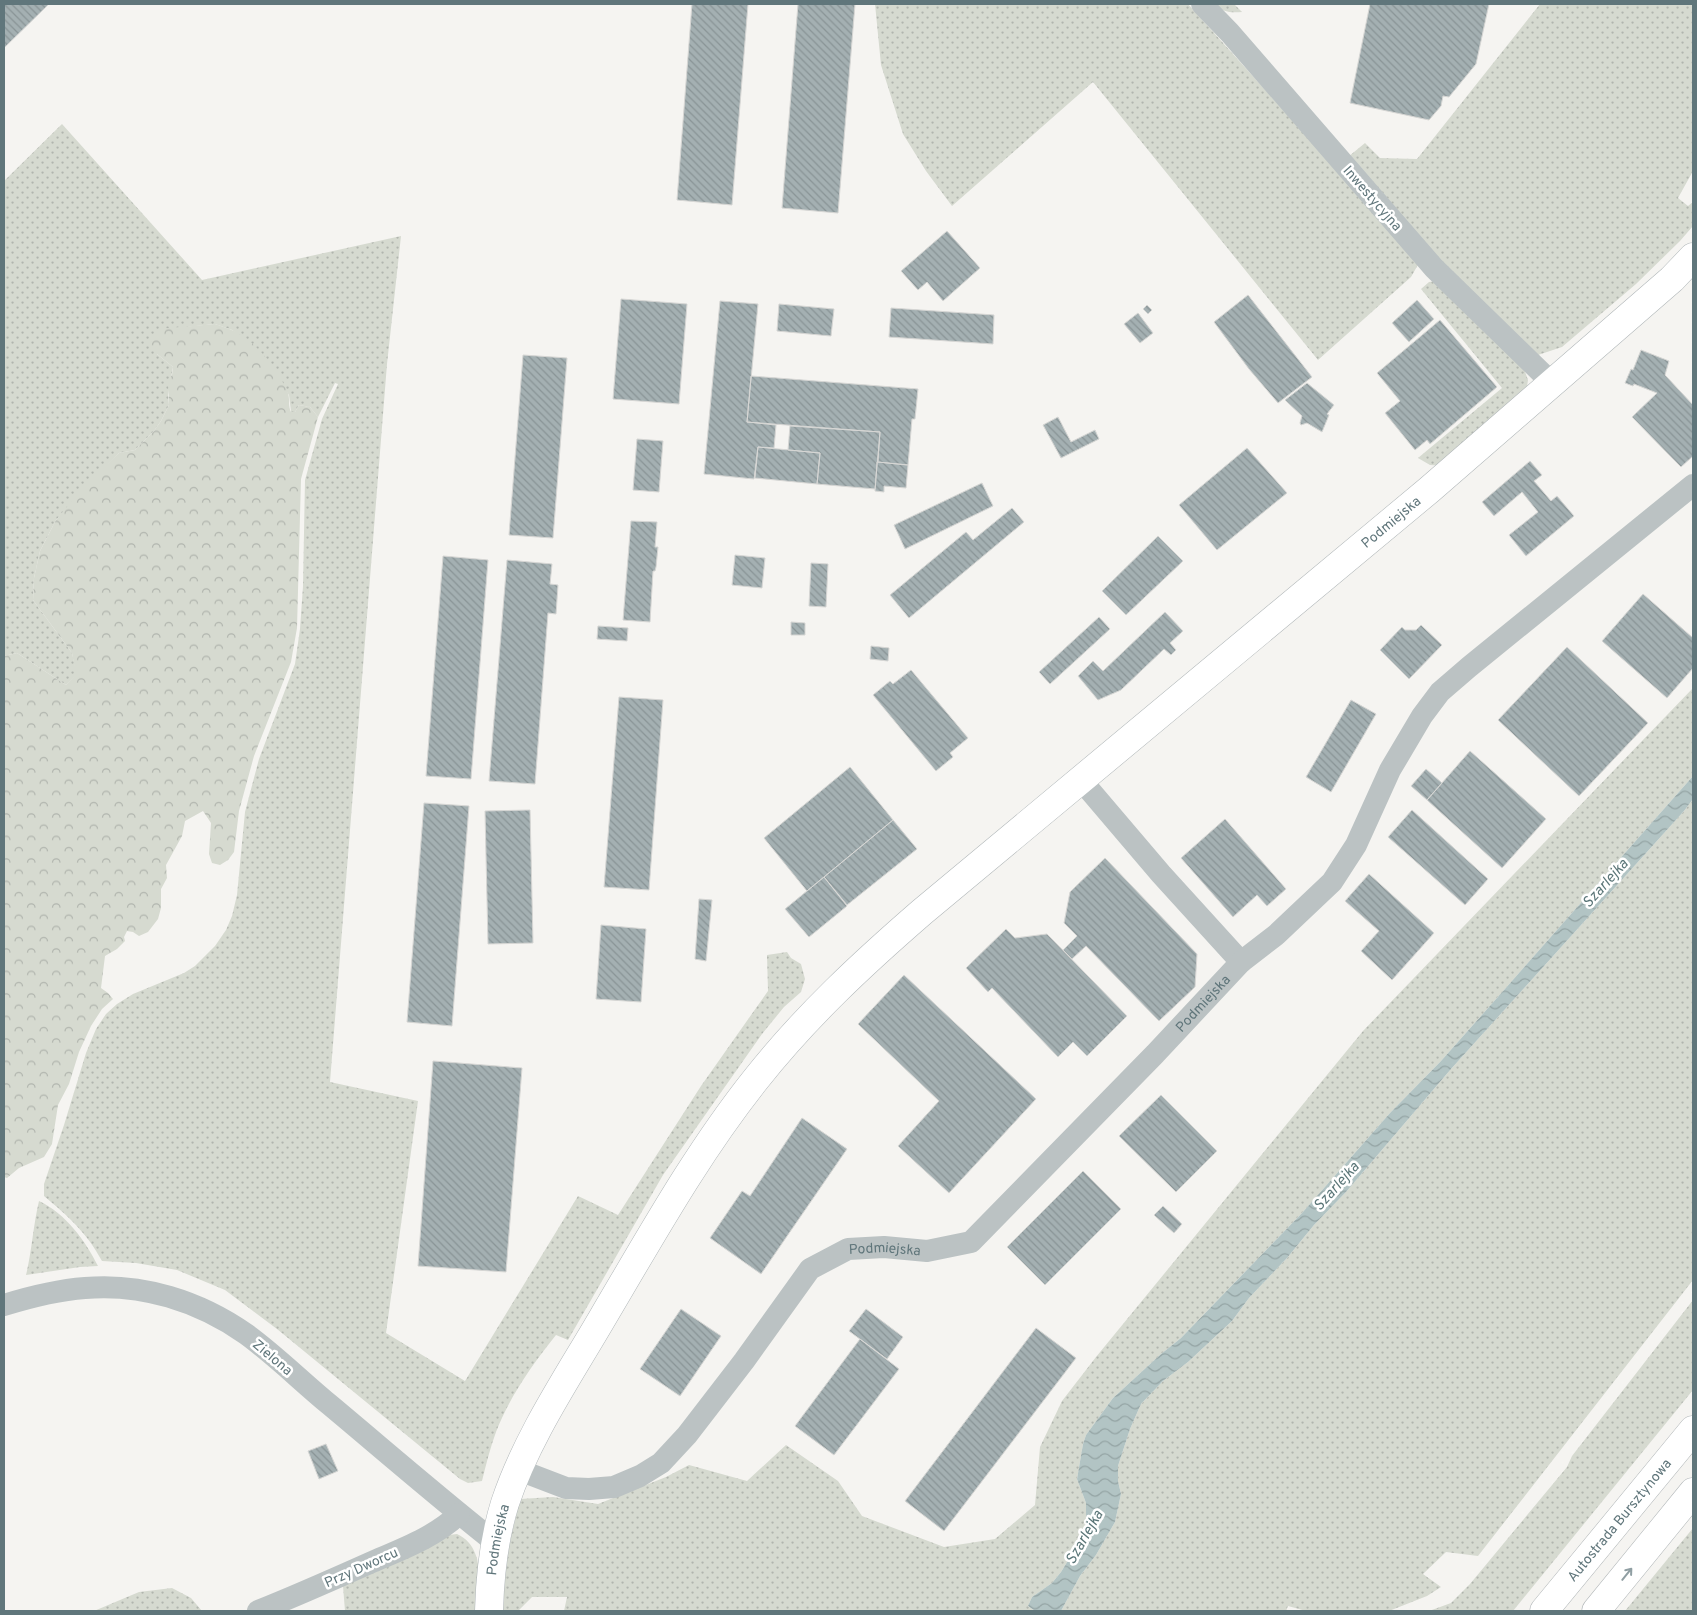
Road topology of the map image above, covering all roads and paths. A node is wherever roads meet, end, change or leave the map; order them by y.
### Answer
1 (1202, 4) edge
2 (1693, 257) edge
3 (1553, 384) junction
4 (1693, 485) edge
5 (1081, 780) junction
6 (1241, 962) junction
7 (4, 1305) edge
8 (1693, 1430) edge
9 (518, 1470) junction
10 (1693, 1492) edge
11 (459, 1514) junction
12 (496, 1543) junction
13 (258, 1611) edge
14 (489, 1611) edge
15 (1544, 1611) edge
16 (1596, 1611) edge

1 - 3 street, Inwestycyjna
2 - 3 main road, Podmiejska
3 - 5 main road, Podmiejska
4 - 6 street, Podmiejska
5 - 6 street
5 - 9 main road, Podmiejska
6 - 9 street, Podmiejska
7 - 11 street, Zielona
8 - 15 main road, Autostrada Bursztynowa
9 - 12 main road, Podmiejska
16 -> 10 main road
11 - 12 street, Zielona
11 - 13 street, Przy Dworcu
12 - 14 main road, Podmiejska

